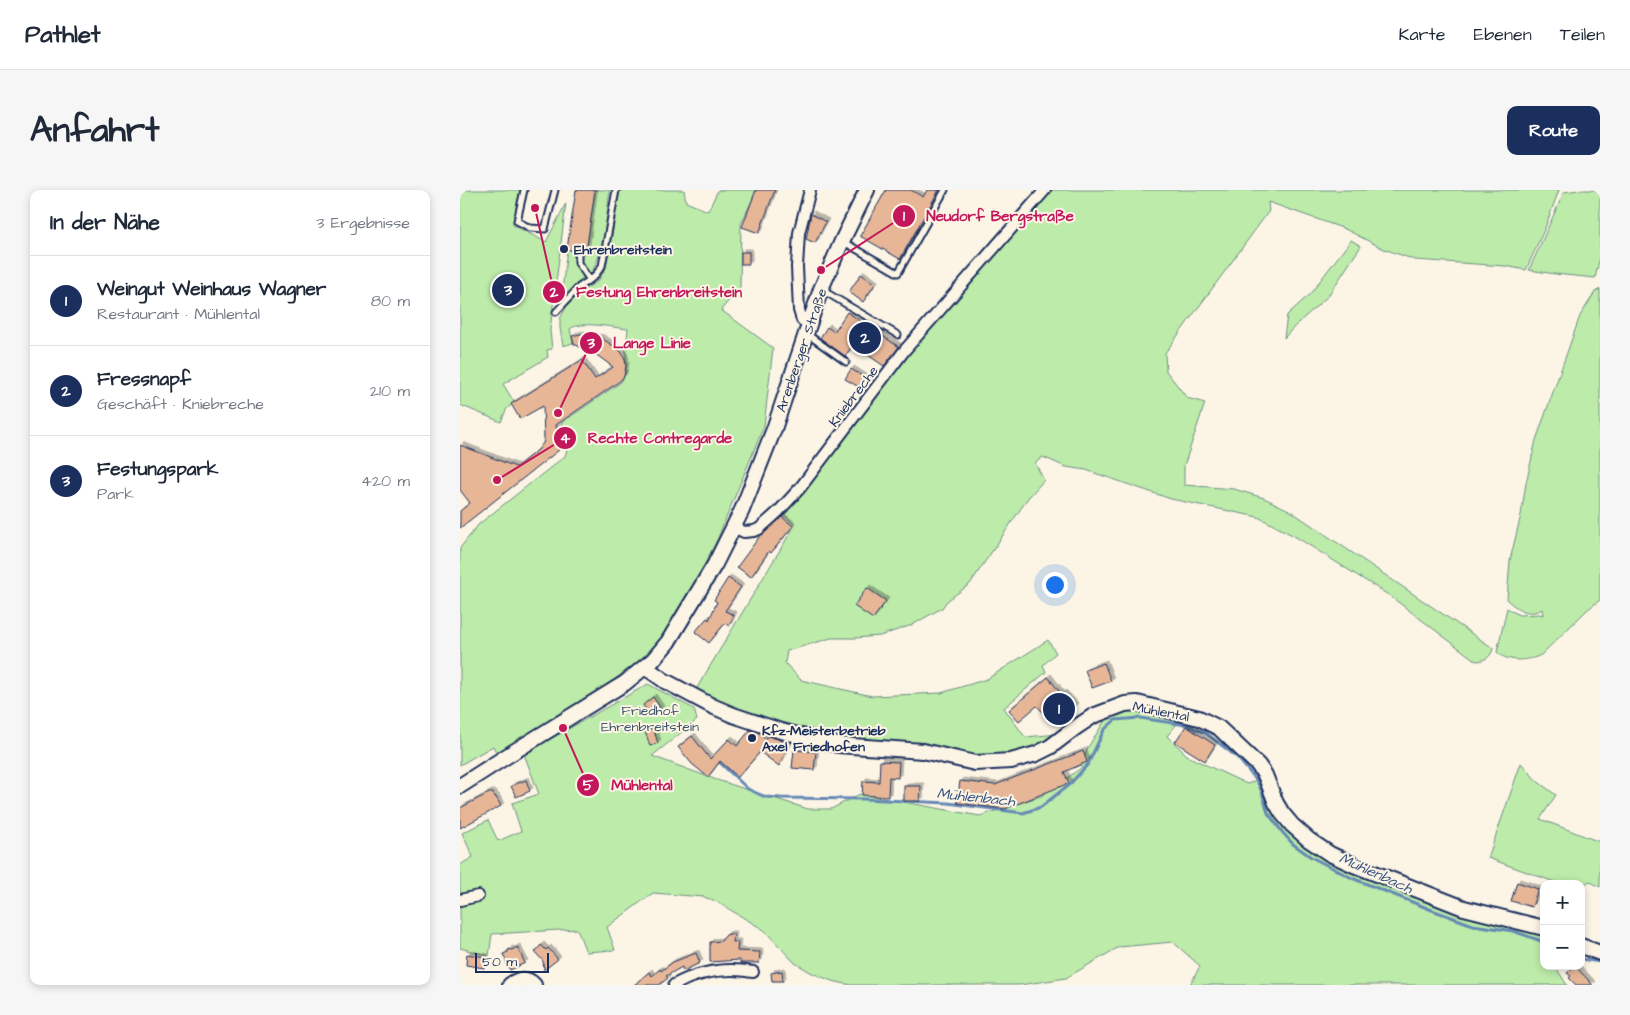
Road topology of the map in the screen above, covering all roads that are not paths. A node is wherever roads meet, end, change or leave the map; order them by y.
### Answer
1 (524, 190) edge
2 (554, 190) edge
3 (616, 190) edge
4 (810, 190) edge
5 (867, 190) edge
6 (945, 190) edge
7 (1045, 190) edge
8 (842, 241) junction
9 (578, 252) dead end
10 (590, 280) junction
11 (822, 289) junction
12 (556, 312) dead end
13 (808, 329) junction
14 (898, 335) dead end
15 (846, 362) dead end
16 (734, 527) junction
17 (645, 667) junction
18 (460, 786) edge
19 (478, 896) dead end
20 (460, 900) edge
21 (1540, 927) edge
22 (1585, 947) edge
23 (1600, 953) edge
24 (753, 972) dead end
25 (510, 985) edge
26 (534, 985) edge
27 (674, 985) edge

1 - 2 lane
3 - 10 lane
4 - 13 street
5 - 8 street, Arenberger Straße
6 - 8 lane
7 - 16 street, Kniebreche
8 - 11 street, Arenberger Straße
9 - 10 lane
10 - 12 lane
11 - 13 street, Arenberger Straße
11 - 14 lane
13 - 15 lane
13 - 16 street, Arenberger Straße
16 - 17 street, Arenberger Straße
17 - 18 street, Arenberger Straße
17 - 21 street, Mühlental
19 - 20 street
22 - 23 street
24 - 27 street
25 - 26 street

